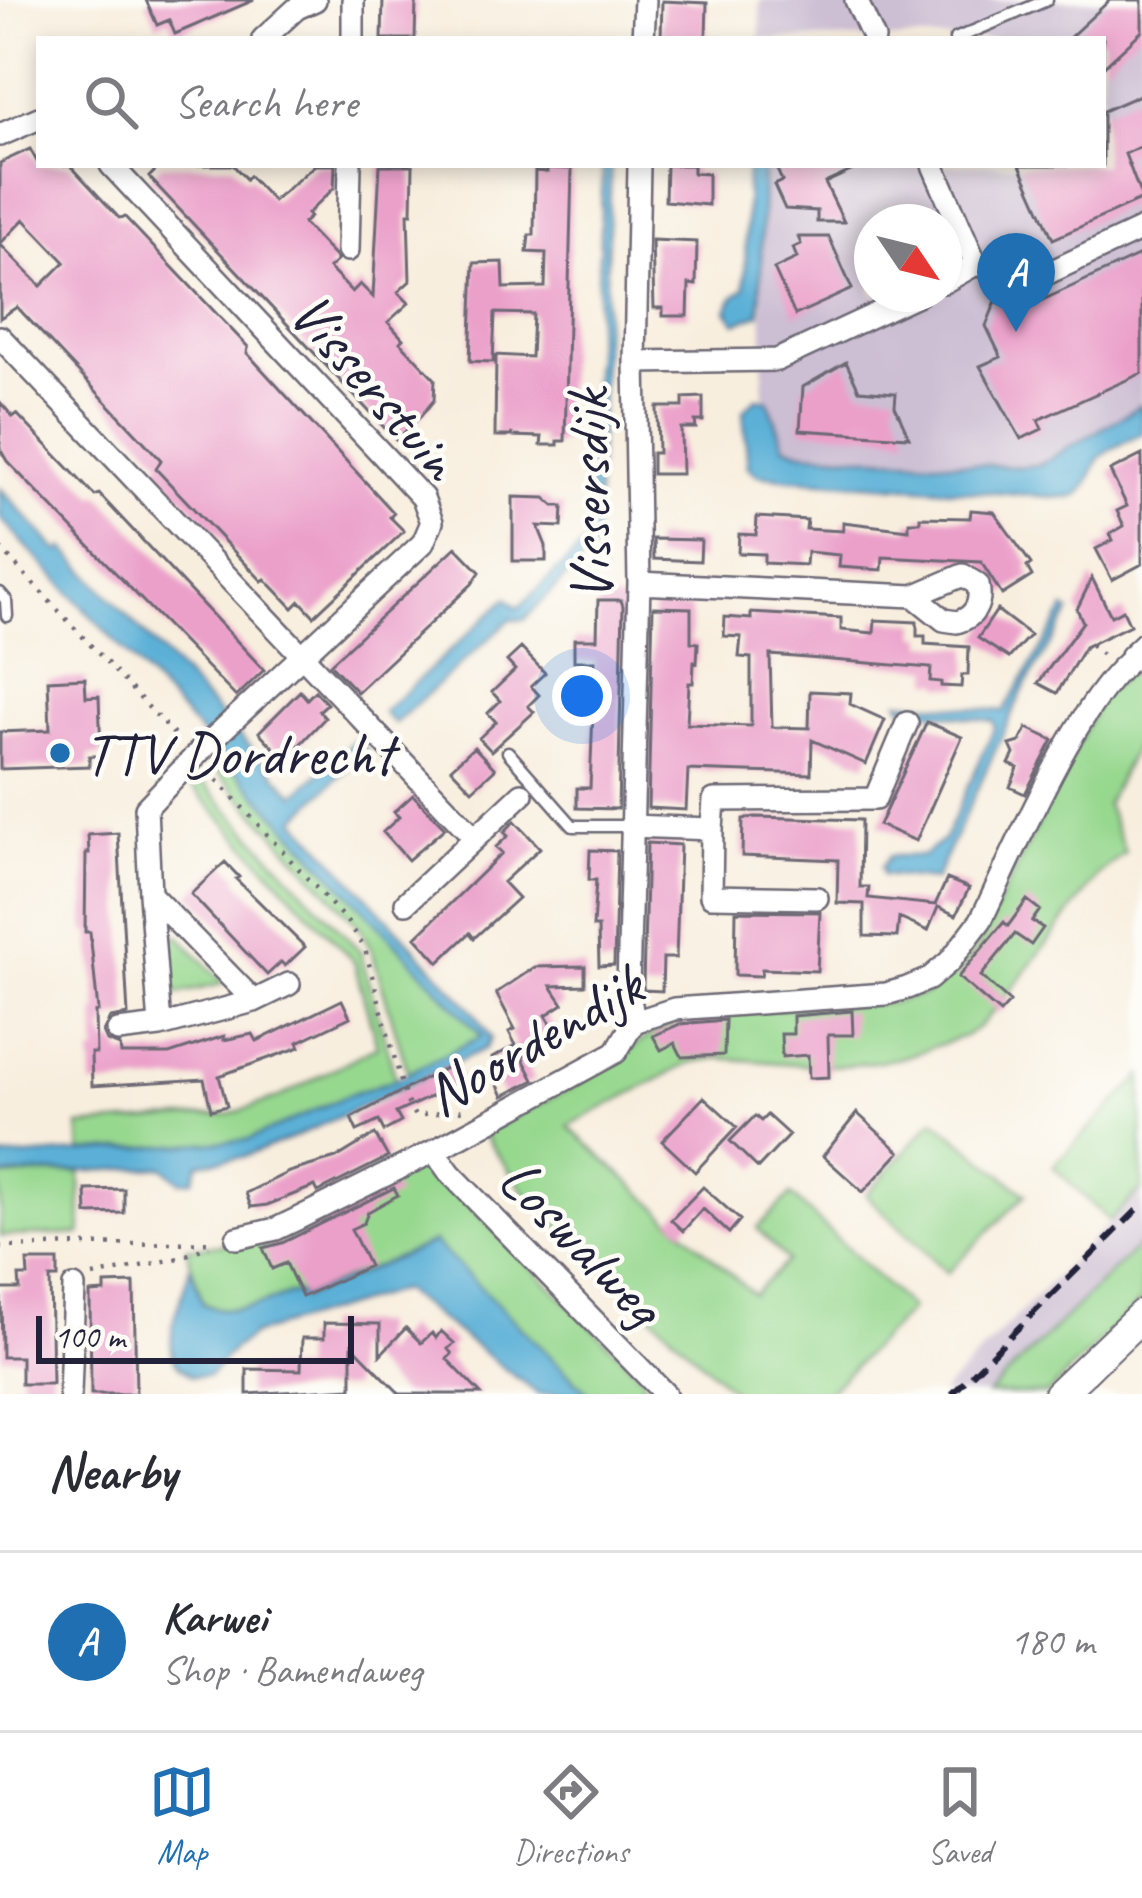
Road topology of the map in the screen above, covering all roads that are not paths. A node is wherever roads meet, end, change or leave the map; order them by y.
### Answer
1 (315, 0) edge
2 (353, 0) edge
3 (645, 0) edge
4 (856, 0) edge
5 (1047, 0) edge
6 (266, 36) edge
7 (352, 36) edge
8 (643, 36) edge
9 (873, 36) edge
10 (963, 36) edge
11 (36, 119) edge
12 (0, 135) edge
13 (120, 168) edge
14 (350, 168) edge
15 (639, 168) edge
16 (934, 168) edge
17 (1142, 230) edge
18 (348, 250) dead end
19 (976, 264) junction
20 (962, 272) edge
21 (880, 312) edge
22 (0, 338) edge
23 (635, 362) junction
24 (639, 583) junction
25 (0, 593) edge
26 (914, 596) dead end
27 (7, 616) dead end
28 (1142, 638) edge
29 (1142, 652) edge
30 (302, 655) junction
31 (1107, 670) junction
32 (907, 723) dead end
33 (508, 752) dead end
34 (522, 794) dead end
35 (630, 826) junction
36 (712, 829) junction
37 (475, 838) junction
38 (150, 894) junction
39 (817, 898) dead end
40 (406, 903) dead end
41 (289, 984) dead end
42 (254, 1001) junction
43 (634, 1022) junction
44 (160, 1026) junction
45 (118, 1031) dead end
46 (434, 1151) junction
47 (228, 1240) road end
48 (78, 1283) road end
49 (1142, 1315) edge
50 (70, 1394) edge
51 (665, 1394) edge
52 (1059, 1394) edge

1 - 6 street
2 - 7 street
3 - 8 street
4 - 9 street
5 - 10 lane
11 - 12 street
13 - 30 street, Visserstuin
14 - 18 street, Visserstuin
15 - 23 street, Vissersdijk
16 - 19 street
17 - 19 street
19 - 20 street
21 - 23 street
22 - 30 street
23 - 24 street, Vissersdijk
24 - 26 street
24 - 35 street, Vissersdijk
25 - 27 lane
28 - 31 lane, Noordendijk
29 - 31 street, Noordendijk
30 - 37 street
30 - 38 street, Visserstuin
31 - 43 street, Noordendijk
32 - 36 street
33 - 35 lane
34 - 37 street
35 - 36 street
35 - 43 street, Vissersdijk
36 - 39 street
37 - 40 street
38 - 42 street
38 - 44 street, Visserstuin
41 - 42 street
42 - 44 street
43 - 46 street, Noordendijk
44 - 45 street
46 - 47 street, Noordendijk
46 - 51 street, Loswalweg
48 - 50 street
49 - 52 street

